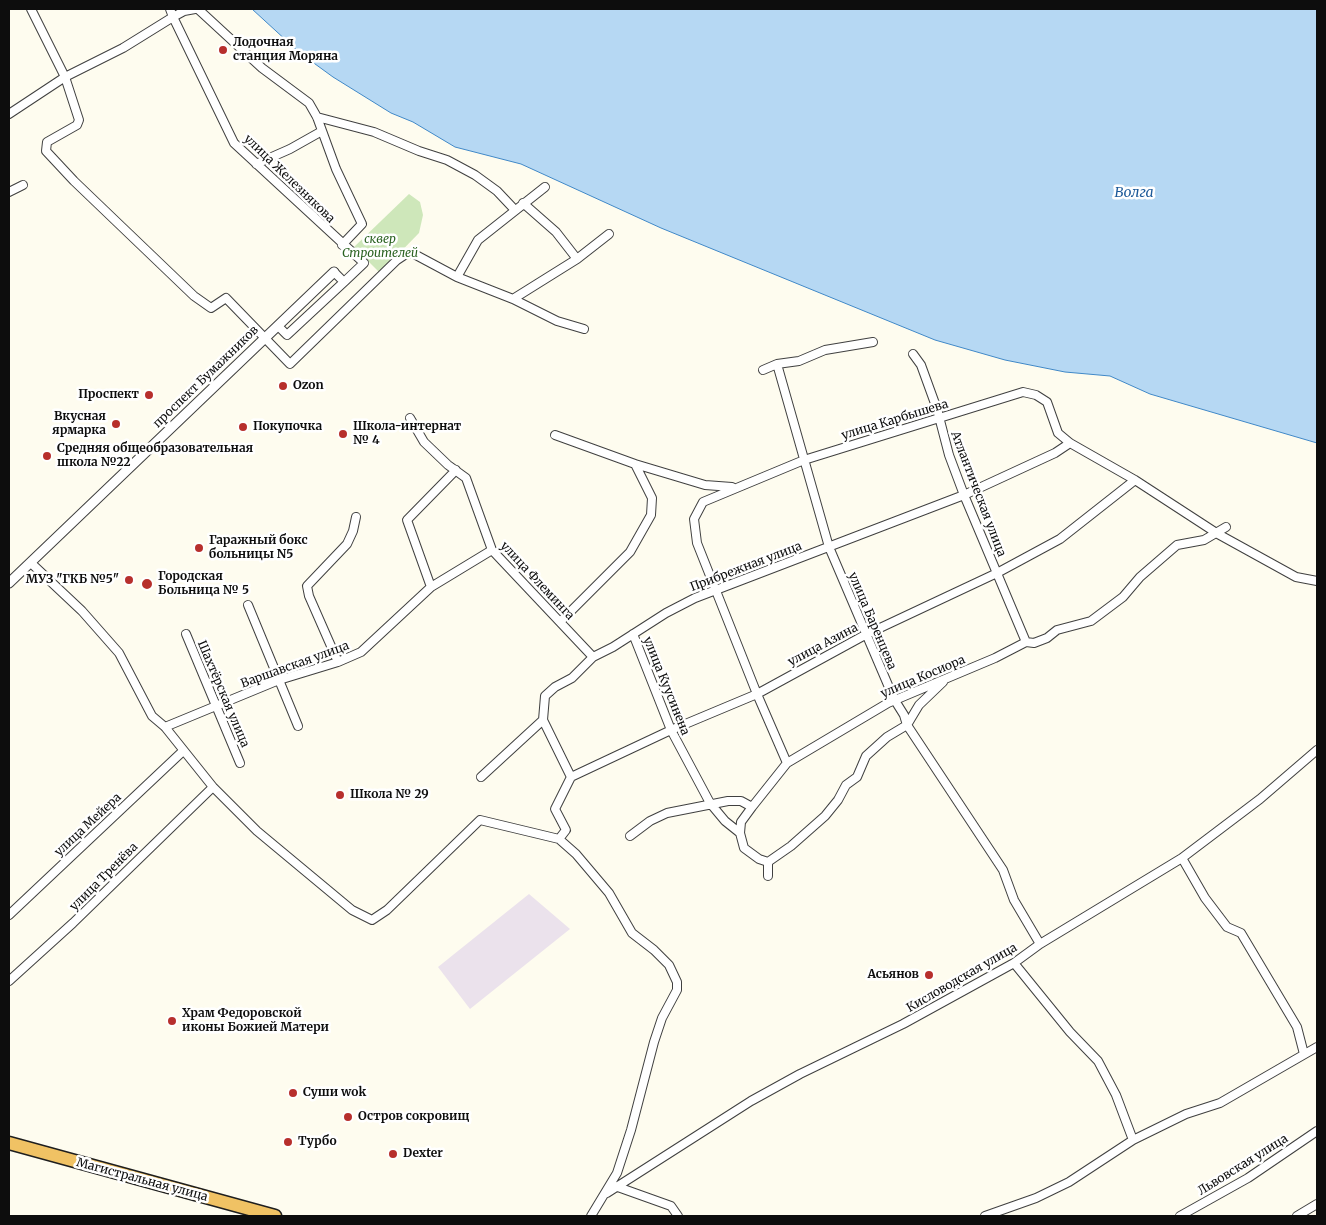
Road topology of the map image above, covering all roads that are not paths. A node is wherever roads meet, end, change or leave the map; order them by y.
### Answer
1 (31, 9) edge
2 (170, 9) edge
3 (196, 9) edge
4 (173, 17) junction
5 (65, 77) junction
6 (9, 114) edge
7 (317, 117) junction
8 (322, 131) junction
9 (256, 164) junction
10 (24, 185) dead end
11 (545, 187) dead end
12 (9, 192) edge
13 (523, 203) junction
14 (514, 209) junction
15 (609, 234) dead end
16 (342, 245) junction
17 (577, 259) junction
18 (334, 272) joint
19 (457, 277) junction
20 (344, 282) junction
21 (513, 299) junction
22 (278, 326) junction
23 (584, 328) dead end
24 (264, 338) junction
25 (873, 342) dead end
26 (913, 354) dead end
27 (777, 364) junction
28 (763, 370) dead end
29 (410, 418) dead end
30 (938, 419) junction
31 (556, 435) dead end
32 (1070, 443) junction
33 (804, 460) junction
34 (635, 464) junction
35 (456, 470) junction
36 (1136, 480) junction
37 (738, 486) junction
38 (964, 495) junction
39 (356, 517) dead end
40 (1226, 527) dead end
41 (1218, 534) junction
42 (829, 547) junction
43 (492, 550) junction
44 (31, 563) junction
45 (997, 573) junction
46 (1317, 581) edge
47 (9, 583) edge
48 (431, 588) junction
49 (717, 591) junction
50 (248, 605) dead end
51 (560, 622) junction
52 (186, 634) dead end
53 (633, 634) junction
54 (865, 635) junction
55 (1026, 642) junction
56 (593, 658) junction
57 (338, 662) junction
58 (948, 677) junction
59 (279, 680) junction
60 (756, 694) junction
61 (894, 699) junction
62 (216, 707) junction
63 (543, 720) junction
64 (907, 725) junction
65 (298, 726) dead end
66 (165, 727) junction
67 (671, 730) junction
68 (183, 750) junction
69 (1317, 750) edge
70 (240, 763) dead end
71 (787, 763) junction
72 (481, 777) dead end
73 (572, 778) junction
74 (213, 787) junction
75 (710, 803) junction
76 (752, 807) junction
77 (740, 834) junction
78 (630, 836) dead end
79 (559, 838) junction
80 (1182, 858) junction
81 (768, 862) junction
82 (768, 876) dead end
83 (9, 915) edge
84 (1040, 944) junction
85 (1014, 963) junction
86 (9, 981) edge
87 (1317, 1047) edge
88 (1304, 1054) junction
89 (1317, 1131) edge
90 (1133, 1140) junction
91 (9, 1143) edge
92 (615, 1186) junction
93 (600, 1199) junction
94 (1317, 1204) edge
95 (271, 1216) edge
96 (591, 1216) edge
97 (678, 1216) edge
98 (985, 1216) edge
99 (1180, 1216) edge
100 (1297, 1216) edge

1 - 5 street
2 - 4 street
3 - 4 street
3 - 7 street
4 - 5 street
4 - 9 street, улица Железнякова
5 - 6 street
5 - 24 street
7 - 8 street
7 - 14 street
8 - 9 street
8 - 16 street
9 - 16 street, улица Железнякова
10 - 12 street
11 - 13 street
13 - 14 street
13 - 17 street
14 - 19 street
15 - 17 street
16 - 20 street, улица Железнякова
17 - 21 street
18 - 20 street
18 - 22 street, проспект Бумажников
19 - 21 street
19 - 24 street
20 - 22 street
21 - 23 street
22 - 24 street, проспект Бумажников
24 - 44 street, проспект Бумажников
25 - 27 street
26 - 30 street, Атлантическая улица
27 - 28 street
27 - 33 street, улица Баренцева
29 - 35 street, улица Флеминга
30 - 32 street, улица Карбышева
30 - 33 street, улица Карбышева
30 - 38 street, Атлантическая улица
31 - 34 street
32 - 36 street, улица Карбышева
32 - 38 street, Прибрежная улица
33 - 37 street, улица Карбышева
33 - 42 street, улица Баренцева
34 - 37 street
34 - 51 street
35 - 43 street, улица Флеминга
35 - 48 street
36 - 41 street, улица Карбышева
36 - 45 street, улица Азина
37 - 49 street, улица Карбышева
38 - 42 street, Прибрежная улица
38 - 45 street, Атлантическая улица
39 - 57 street
40 - 41 street, улица Косиора
41 - 46 street, улица Карбышева
41 - 55 street, улица Косиора
42 - 49 street, Прибрежная улица
42 - 54 street, улица Баренцева
43 - 48 street, Варшавская улица
43 - 51 street, улица Флеминга
44 - 47 street, проспект Бумажников
44 - 66 street
45 - 54 street, улица Азина
45 - 55 street, Атлантическая улица
48 - 57 street, Варшавская улица
49 - 53 street, Прибрежная улица
49 - 60 street, улица Карбышева
50 - 59 street
51 - 56 street, улица Флеминга
52 - 62 street, Шахтёрская улица
53 - 56 street, Прибрежная улица
53 - 67 street, улица Куусинена
54 - 60 street, улица Азина
54 - 61 street, улица Баренцева
55 - 58 street, улица Косиора
56 - 63 street, Прибрежная улица
57 - 59 street, Варшавская улица
58 - 61 street, улица Косиора
58 - 64 street
59 - 62 street, Варшавская улица
59 - 65 street
60 - 67 street, улица Азина
60 - 71 street, улица Карбышева
61 - 64 street, улица Баренцева
61 - 71 street, улица Косиора
62 - 66 street, Варшавская улица
62 - 70 street, Шахтёрская улица
63 - 72 street
63 - 73 street
64 - 81 street
64 - 84 street, улица Баренцева
66 - 68 street
67 - 73 street, улица Азина
67 - 75 street, улица Куусинена
68 - 74 street
68 - 83 street, улица Мейера
69 - 80 street, Кисловодская улица
71 - 76 street, улица Косиора
73 - 79 street
74 - 79 street
74 - 86 street, улица Тренёва
75 - 76 street
75 - 77 street, улица Куусинена
75 - 78 street
76 - 77 street, улица Косиора
77 - 81 street, улица Куусинена
79 - 93 street
80 - 84 street, Кисловодская улица
80 - 88 street
81 - 82 street
84 - 85 street, Кисловодская улица
85 - 90 street
85 - 92 street, Кисловодская улица
87 - 88 street
88 - 90 street
89 - 99 street, Львовская улица
90 - 98 street
91 - 95 highway, Магистральная улица
92 - 93 street, Кисловодская улица
92 - 97 street
93 - 96 street
94 - 100 street

